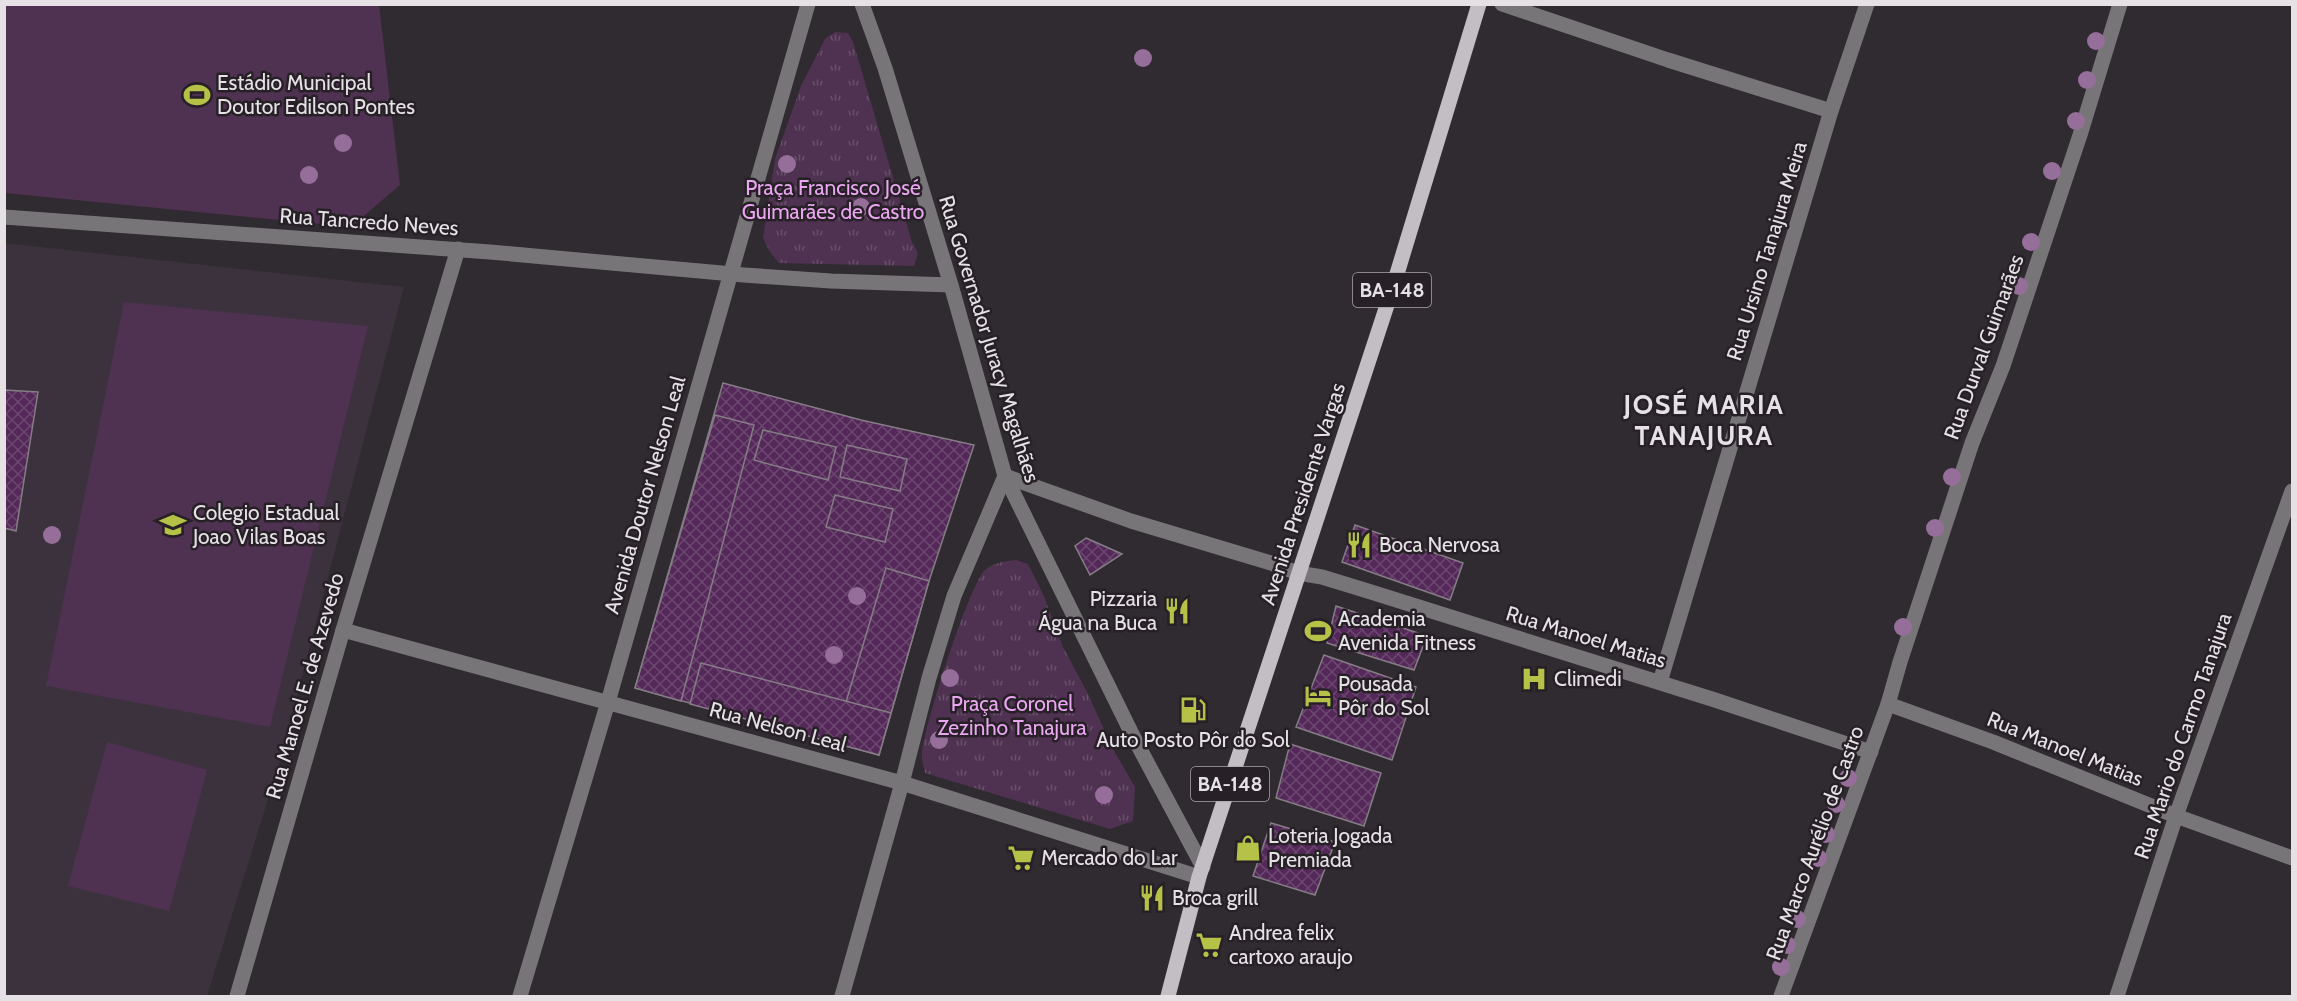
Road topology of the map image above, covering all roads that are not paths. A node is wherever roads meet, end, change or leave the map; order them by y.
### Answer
1 (808, 4) edge
2 (862, 4) edge
3 (1479, 4) edge
4 (1502, 4) edge
5 (1867, 4) edge
6 (2120, 4) edge
7 (1831, 111) junction
8 (4, 217) edge
9 (458, 249) junction
10 (730, 274) junction
11 (951, 285) junction
12 (1005, 476) junction
13 (2292, 491) edge
14 (1298, 573) junction
15 (343, 630) junction
16 (1660, 682) junction
17 (608, 702) junction
18 (1888, 704) junction
19 (1871, 752) junction
20 (902, 783) junction
21 (2176, 816) junction
22 (2292, 858) edge
23 (1201, 872) junction
24 (237, 996) edge
25 (519, 996) edge
26 (842, 996) edge
27 (1168, 996) edge
28 (1781, 996) edge
29 (2117, 996) edge

1 - 10 street, Avenida Doutor Nelson Leal
2 - 11 street, Rua Governador Juracy Magalhães
3 - 14 main road, Avenida Presidente Vargas / BA-148
4 - 7 street
5 - 7 street, Rua Ursino Tanajura Meira
6 - 18 street, Rua Durval Guimarães
7 - 16 street, Rua Ursino Tanajura Meira
8 - 9 street, Rua Tancredo Neves
9 - 10 street, Rua Tancredo Neves
9 - 15 street, Rua Manoel E. de Azevedo
10 - 11 street, Rua Tancredo Neves
10 - 17 street, Avenida Doutor Nelson Leal
11 - 12 street, Rua Governador Juracy Magalhães
12 - 14 street, Rua Manoel Matias
12 - 20 street
12 - 23 street, Rua Governador Juracy Magalhães
13 - 21 street, Rua Mario do Carmo Tanajura
14 - 16 street, Rua Manoel Matias
14 - 23 main road, Avenida Presidente Vargas / BA-148
15 - 17 street, Rua Nelson Leal
15 - 24 street, Rua Manoel E. de Azevedo
16 - 19 street, Rua Manoel Matias
17 - 20 street, Rua Nelson Leal
17 - 25 street, Avenida Doutor Nelson Leal
18 - 19 street, Rua Marco Aurélio de Castro
18 - 21 street, Rua Manoel Matias
19 - 28 street, Rua Marco Aurélio de Castro
20 - 23 street, Rua Nelson Leal
20 - 26 street
21 - 22 street, Rua Manoel Matias
21 - 29 street, Rua Mario do Carmo Tanajura
23 - 27 main road, Avenida Presidente Vargas / BA-148

